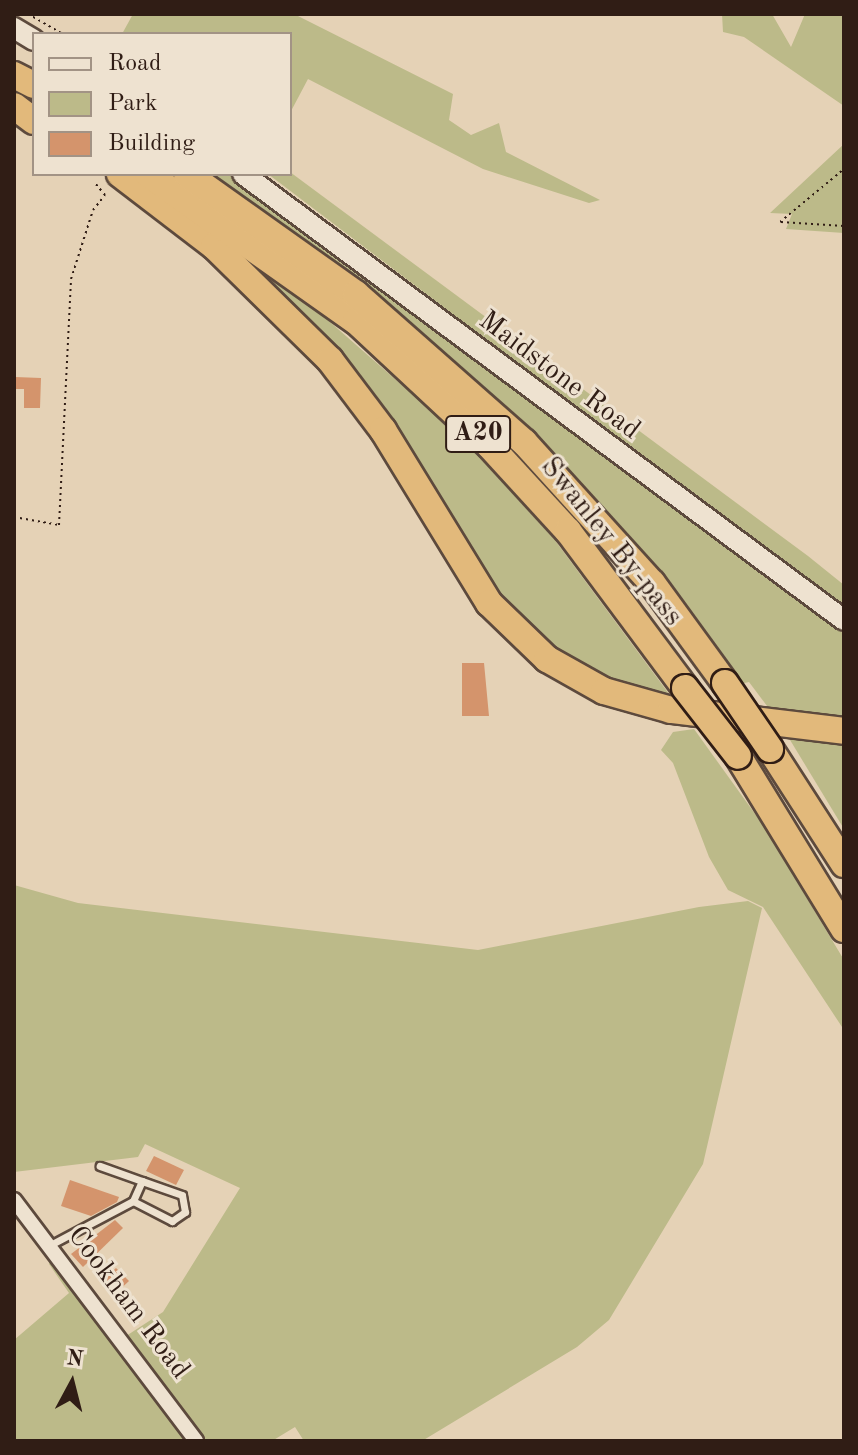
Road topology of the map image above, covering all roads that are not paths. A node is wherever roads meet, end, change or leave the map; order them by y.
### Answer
1 (14, 28) edge
2 (32, 39) edge
3 (14, 75) edge
4 (32, 84) edge
5 (14, 100) edge
6 (14, 106) edge
7 (32, 109) edge
8 (32, 120) edge
9 (123, 176) edge
10 (152, 176) edge
11 (189, 176) edge
12 (246, 176) edge
13 (235, 217) junction
14 (844, 620) edge
15 (844, 731) edge
16 (844, 864) edge
17 (843, 928) edge
18 (100, 1166) dead end
19 (142, 1181) junction
20 (14, 1200) edge
21 (133, 1201) junction
22 (52, 1244) junction
23 (196, 1441) edge

1 - 2 main road
3 - 4 highway
5 - 7 highway
6 - 8 highway
9 - 15 highway, A20
10 - 13 highway, A20
11 - 13 highway, A20
12 - 14 main road, Maidstone Road
13 - 16 highway, Swanley By-pass / A20, bridge
13 - 17 highway, Swanley By-pass / A20, bridge
18 - 19 lane
19 - 21 lane
19 - 21 lane
20 - 22 street, Cookham Road
21 - 22 lane
22 - 23 street, Cookham Road

